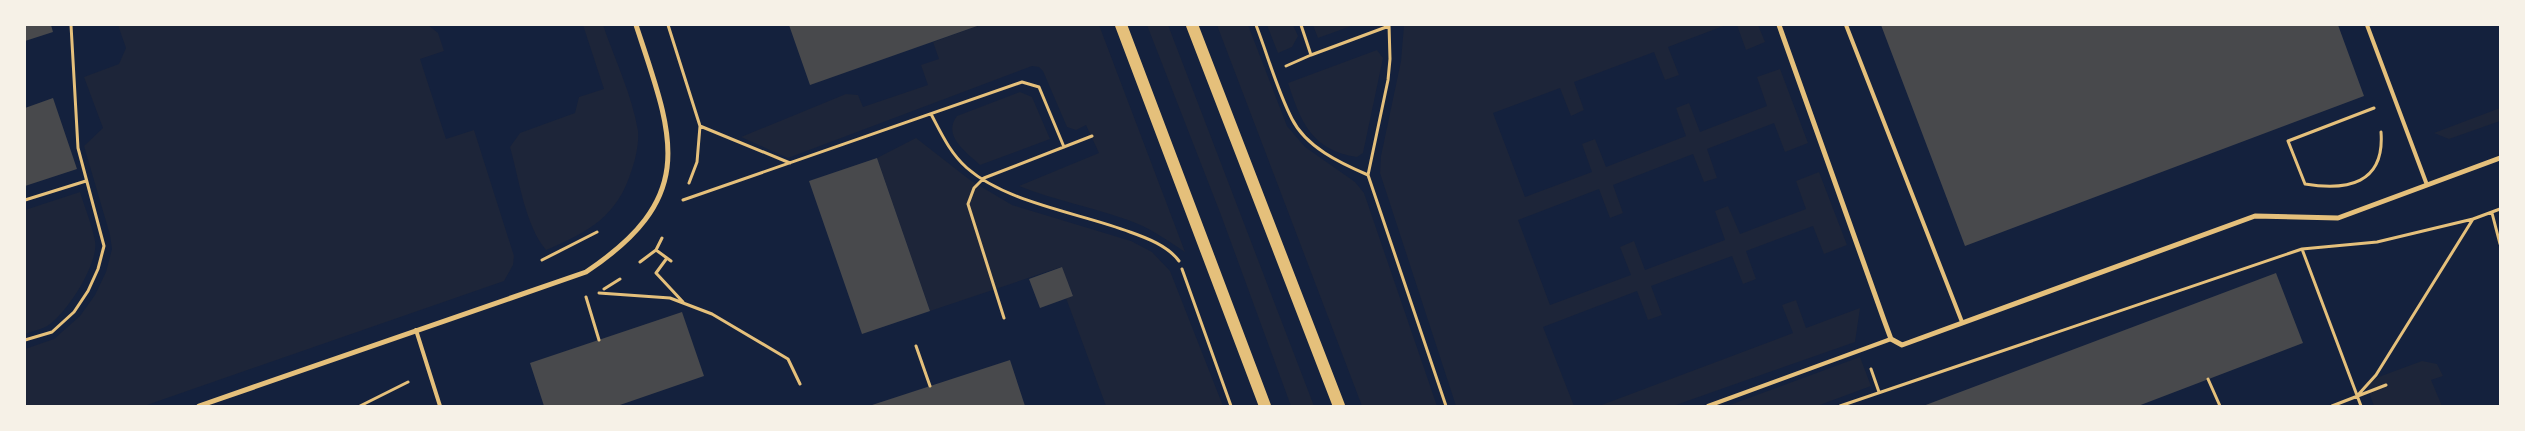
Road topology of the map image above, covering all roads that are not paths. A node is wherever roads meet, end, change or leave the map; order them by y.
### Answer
1 (636, 25) edge
2 (1121, 25) edge
3 (1192, 25) edge
4 (1779, 25) edge
5 (1846, 25) edge
6 (2367, 25) edge
7 (2500, 158) edge
8 (2427, 185) junction
9 (1962, 322) junction
10 (416, 330) junction
11 (1891, 339) junction
12 (199, 406) edge
13 (440, 406) edge
14 (1265, 406) edge
15 (1339, 406) edge
16 (1708, 406) edge

1 - 10 street
2 - 14 main road
3 - 15 main road
4 - 11 street
5 - 9 lane
6 - 8 lane
7 - 8 street
8 - 9 street
9 - 11 street
10 - 12 street
10 - 13 lane
11 - 16 lane

